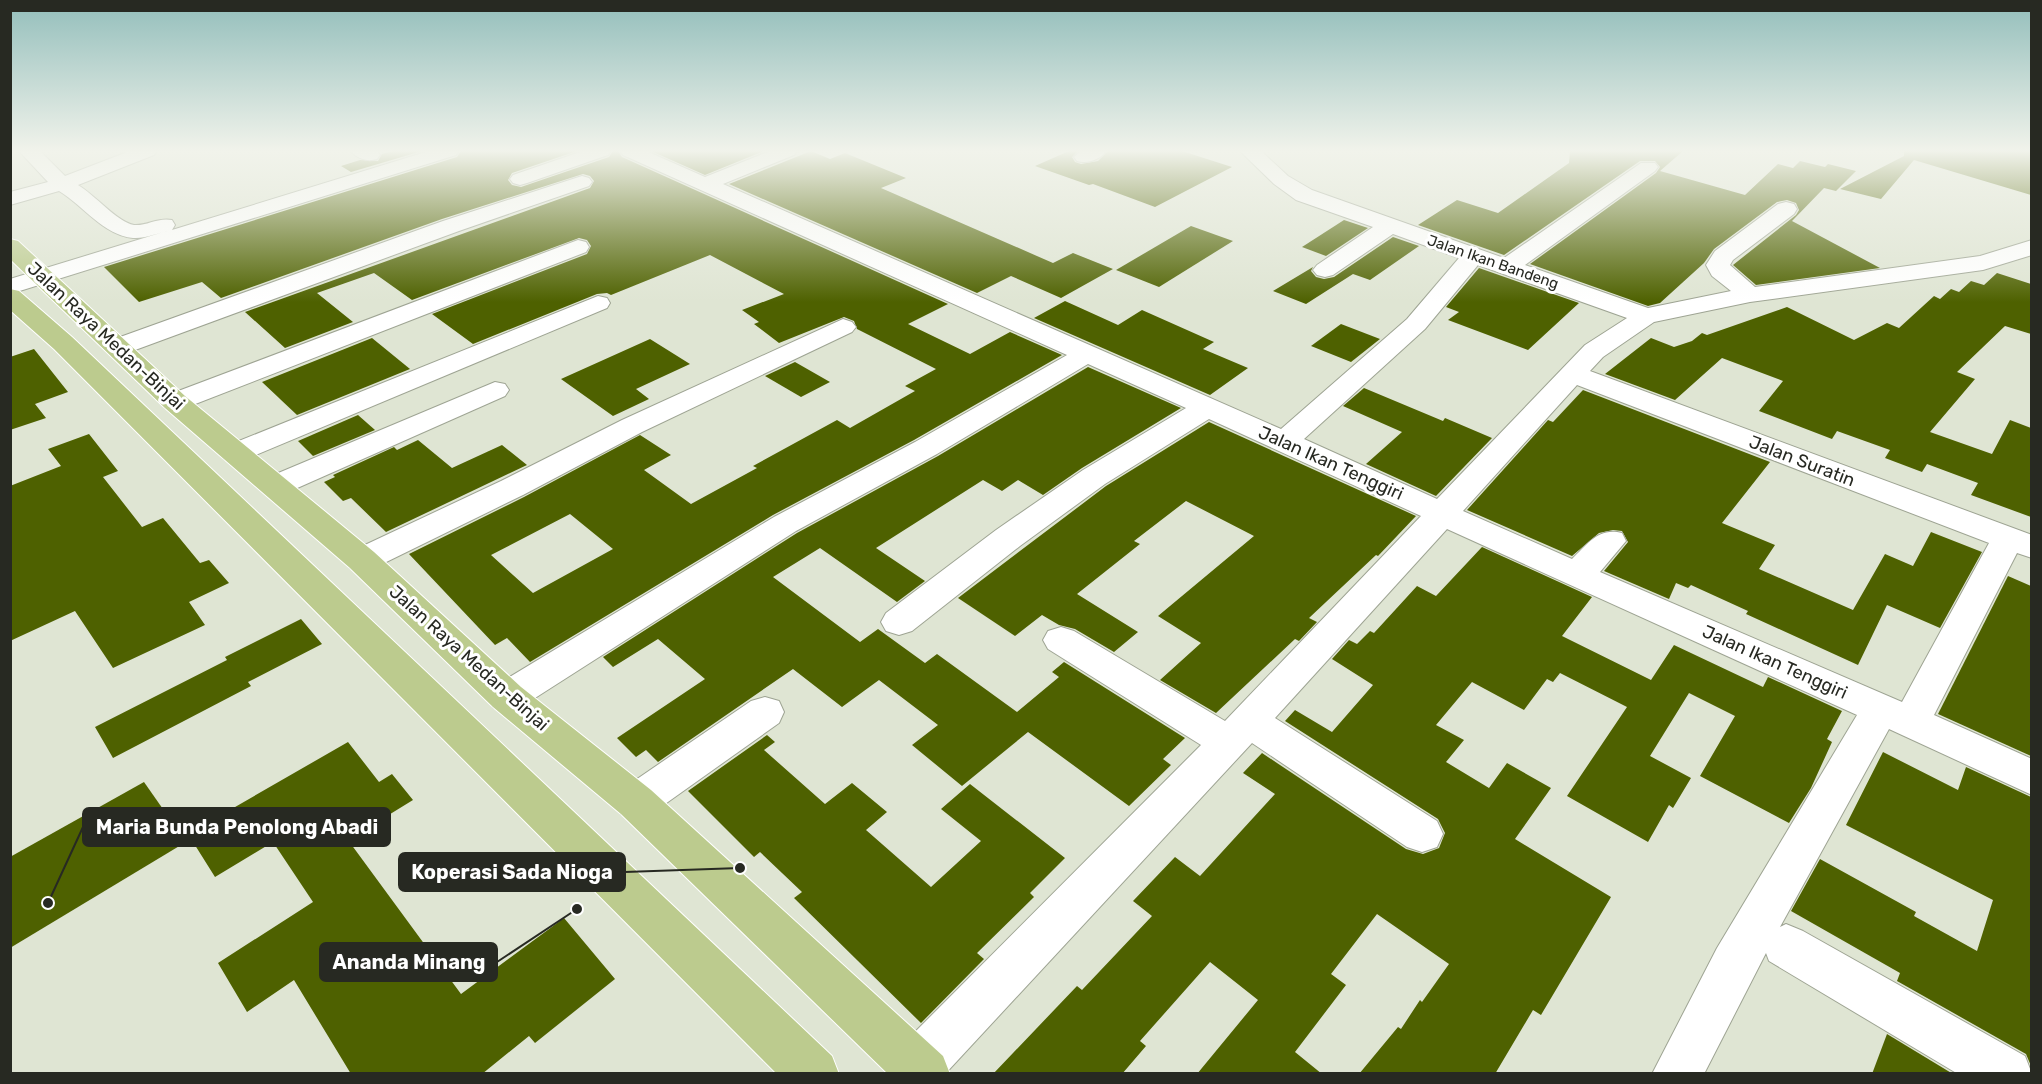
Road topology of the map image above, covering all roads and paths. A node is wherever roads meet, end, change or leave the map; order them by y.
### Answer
1 (88, 202) edge
2 (231, 202) edge
3 (286, 202) edge
4 (524, 202) edge
5 (745, 202) edge
6 (1322, 202) edge
7 (1599, 202) edge
8 (1786, 209) dead end
9 (1390, 226) junction
10 (10, 246) edge
11 (578, 247) dead end
12 (2031, 247) edge
13 (1474, 255) junction
14 (1507, 267) junction
15 (1325, 270) dead end
16 (27, 282) edge
17 (1750, 295) junction
18 (10, 296) edge
19 (598, 303) dead end
20 (1646, 316) junction
21 (843, 327) dead end
22 (118, 347) junction
23 (1087, 354) junction
24 (1573, 374) junction
25 (495, 390) dead end
26 (175, 402) junction
27 (1206, 408) junction
28 (1285, 442) junction
29 (235, 453) junction
30 (275, 486) junction
31 (1442, 513) junction
32 (1610, 541) dead end
33 (2020, 543) edge
34 (362, 560) junction
35 (1577, 575) junction
36 (898, 622) dead end
37 (1061, 640) dead end
38 (507, 697) junction
39 (765, 712) dead end
40 (1896, 715) junction
41 (1239, 731) junction
42 (2031, 778) edge
43 (636, 802) junction
44 (1422, 834) dead end
45 (1786, 946) dead end
46 (921, 1070) edge
47 (814, 1074) edge
48 (1677, 1074) edge
49 (2007, 1074) edge

1 - 2 street
3 - 16 street
4 - 22 street
5 - 23 street, Jalan Ikan Tenggiri
6 - 9 street, Jalan Ikan Bandeng
7 - 14 street
8 - 17 street
9 - 13 street, Jalan Ikan Bandeng
9 - 15 street
10 - 16 main road, Jalan Raya Medan-Binjai
11 - 26 street
12 - 17 street
13 - 14 street, Jalan Ikan Bandeng
13 - 28 street
14 - 20 street, Jalan Ikan Bandeng
16 - 22 main road, Jalan Raya Medan-Binjai
17 - 20 street
18 - 47 main road, Jalan Raya Medan-Binjai
19 - 29 street
20 - 24 street
21 - 34 street
22 - 26 main road, Jalan Raya Medan-Binjai
23 - 27 street, Jalan Ikan Tenggiri
23 - 38 street
24 - 31 street
24 - 33 street, Jalan Suratin
25 - 30 street
26 - 29 main road, Jalan Raya Medan-Binjai
27 - 28 street, Jalan Ikan Tenggiri
27 - 36 street
28 - 31 street, Jalan Ikan Tenggiri
29 - 30 main road, Jalan Raya Medan-Binjai
30 - 34 main road, Jalan Raya Medan-Binjai
31 - 35 street, Jalan Ikan Tenggiri
31 - 41 street
32 - 35 street
33 - 40 street
34 - 38 main road, Jalan Raya Medan-Binjai
35 - 40 street, Jalan Ikan Tenggiri
37 - 41 street
38 - 43 main road, Jalan Raya Medan-Binjai
39 - 43 street
40 - 42 street, Jalan Ikan Tenggiri
40 - 48 street
41 - 44 street
41 - 46 street
43 - 46 main road, Jalan Raya Medan-Binjai
45 - 49 street

